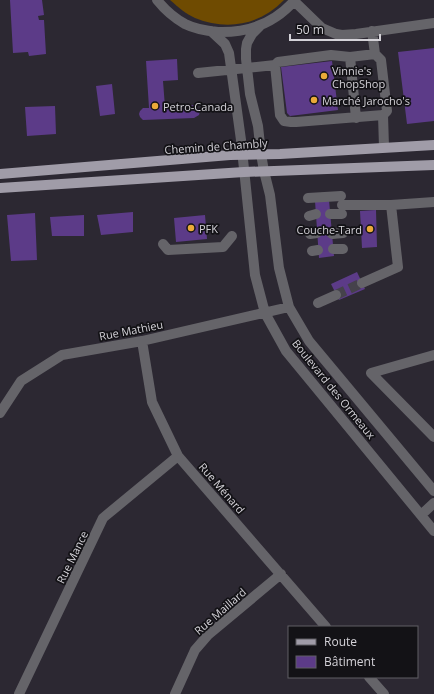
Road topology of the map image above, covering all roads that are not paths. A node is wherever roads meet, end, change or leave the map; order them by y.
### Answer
1 (157, 0) edge
2 (294, 1) edge
3 (434, 23) edge
4 (260, 26) junction
5 (211, 31) junction
6 (372, 31) junction
7 (375, 54) junction
8 (350, 58) junction
9 (275, 65) junction
10 (247, 68) junction
11 (232, 70) junction
12 (198, 73) dead end
13 (383, 116) junction
14 (356, 118) junction
15 (434, 144) edge
16 (384, 147) junction
17 (261, 154) junction
18 (242, 155) junction
19 (434, 165) edge
20 (264, 171) junction
21 (244, 172) junction
22 (0, 174) edge
23 (0, 188) edge
24 (308, 198) dead end
25 (434, 202) edge
26 (342, 205) junction
27 (392, 205) junction
28 (330, 214) dead end
29 (343, 233) dead end
30 (332, 234) dead end
31 (232, 236) dead end
32 (163, 244) dead end
33 (362, 283) tunnel mouth
34 (336, 295) tunnel mouth
35 (318, 303) dead end
36 (290, 307) junction
37 (265, 313) junction
38 (142, 341) junction
39 (434, 354) edge
40 (0, 413) edge
41 (434, 437) edge
42 (178, 456) junction
43 (434, 491) edge
44 (434, 503) edge
45 (420, 515) junction
46 (434, 531) edge
47 (280, 574) junction
48 (325, 626) edge
49 (370, 678) edge
50 (19, 694) edge
51 (175, 694) edge
52 (384, 694) edge

1 - 5 street
2 - 4 street
2 - 6 street
3 - 6 street
4 - 5 street
4 - 10 street, Boulevard des Ormeaux
5 - 11 street, Boulevard des Ormeaux
6 - 7 street
7 - 8 street
7 - 13 street
8 - 9 street
8 - 14 street
9 - 10 street
9 - 14 street
10 - 11 street
10 - 17 street, Boulevard des Ormeaux
11 - 12 street
11 - 18 street, Boulevard des Ormeaux
13 - 14 street
13 - 16 street
15 - 16 main road, Chemin de Chambly
16 - 17 main road, Chemin de Chambly
17 - 18 main road, Chemin de Chambly
17 - 20 street, Boulevard des Ormeaux
18 - 21 street, Boulevard des Ormeaux
18 - 22 main road, Chemin de Chambly
19 - 20 main road
20 - 21 main road
20 - 36 street, Boulevard des Ormeaux
21 - 23 main road
21 - 37 street, Boulevard des Ormeaux
24 - 26 street
25 - 27 street
26 - 27 street
26 - 28 street
27 - 33 street
29 - 30 street
31 - 32 street
34 - 35 street
36 - 37 street, Rue Mathieu
36 - 43 street, Boulevard des Ormeaux
37 - 38 street, Rue Mathieu
37 - 45 street, Boulevard des Ormeaux
38 - 40 street, Rue Mathieu
38 - 42 street, Rue Ménard
39 - 41 street
42 - 47 street, Rue Ménard
42 - 50 street, Rue Mance
44 - 45 street
45 - 46 street, Boulevard des Ormeaux
47 - 48 street, Rue Ménard
47 - 51 street, Rue Maillard
49 - 52 street

